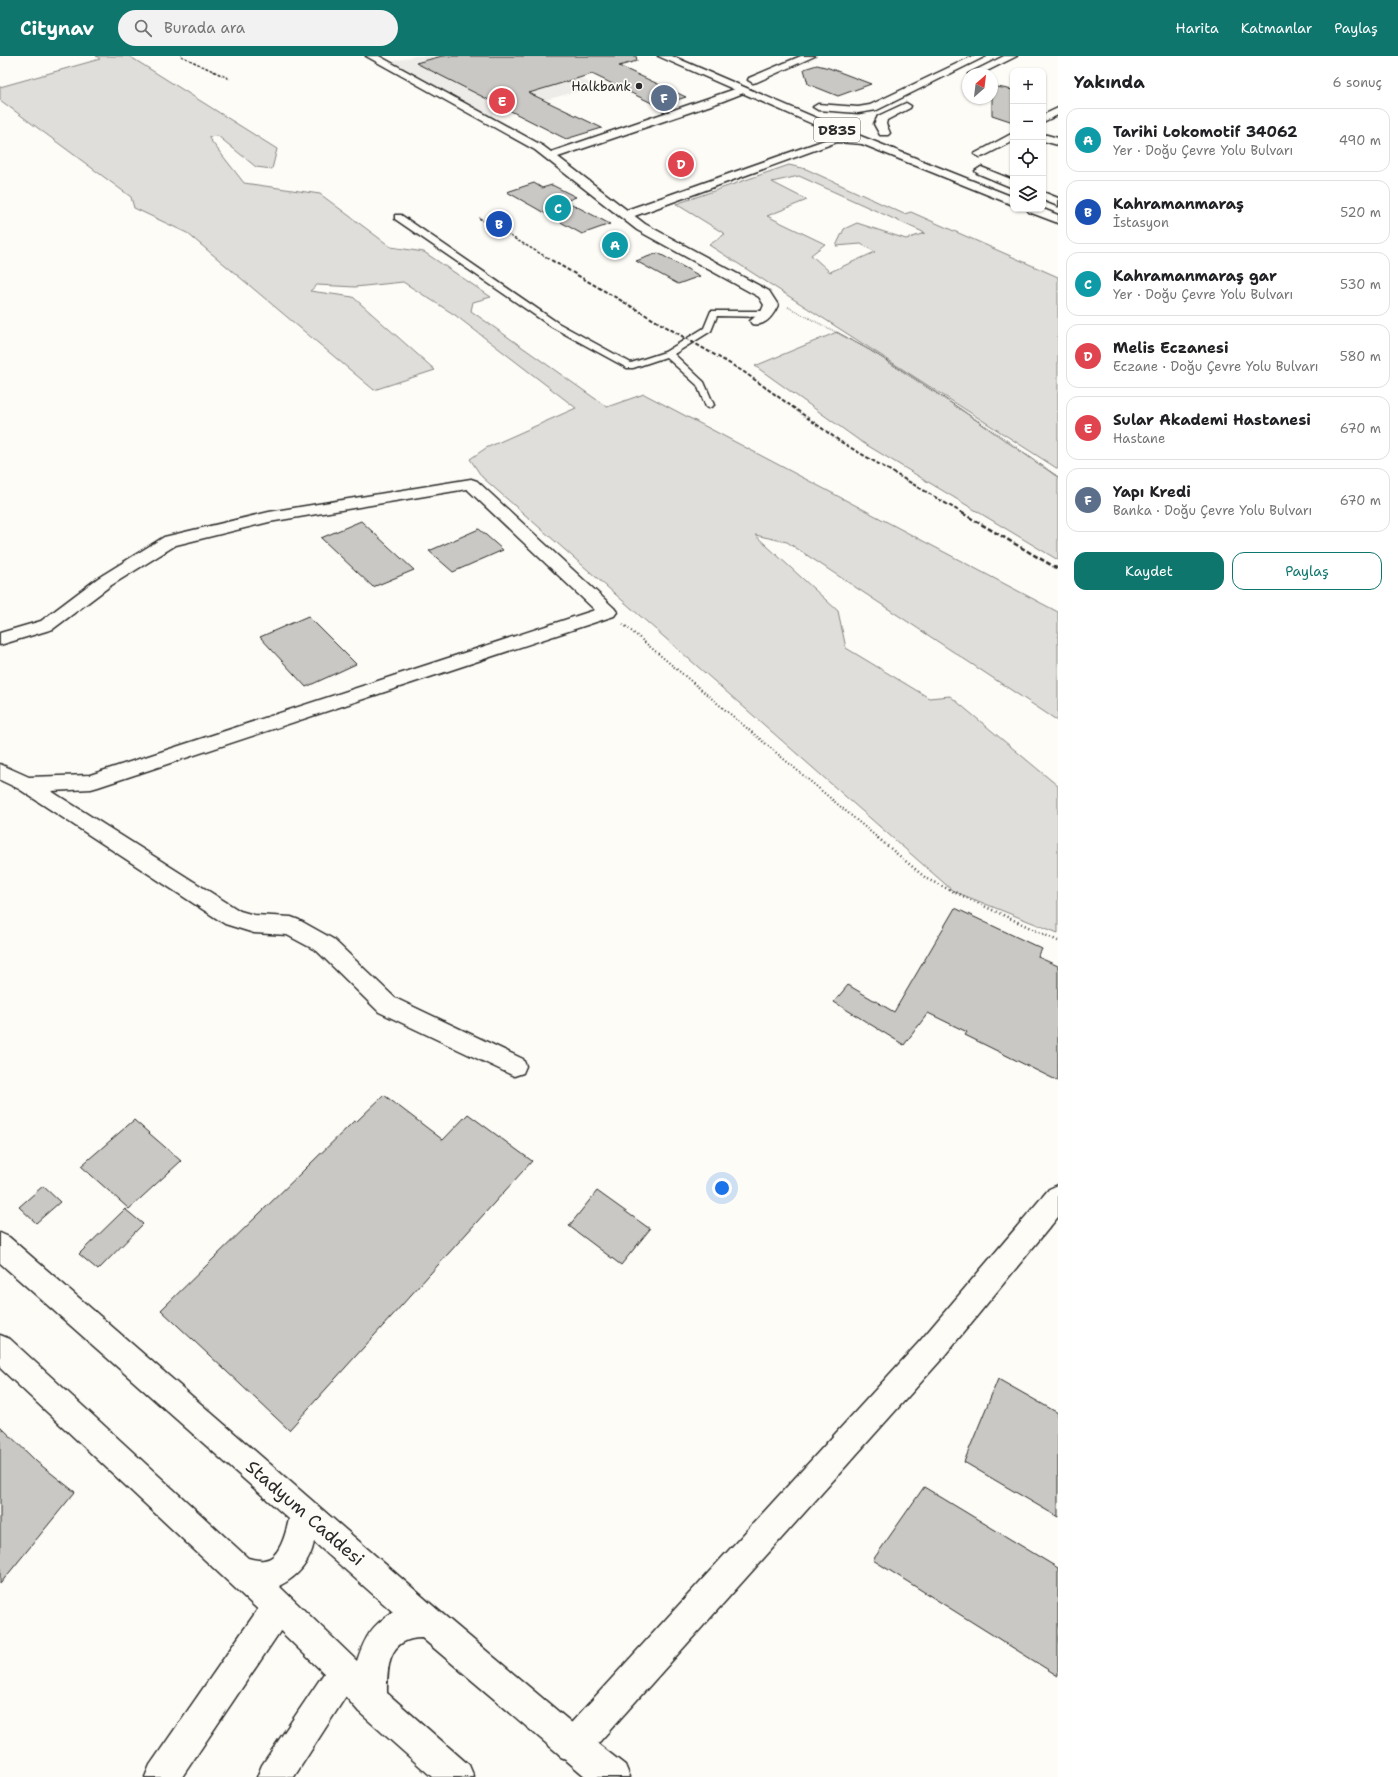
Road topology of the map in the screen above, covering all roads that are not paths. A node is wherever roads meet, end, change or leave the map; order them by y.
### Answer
1 (371, 56) edge
2 (663, 56) edge
3 (810, 56) edge
4 (981, 56) edge
5 (1012, 56) edge
6 (987, 68) edge
7 (768, 86) dead end
8 (742, 90) junction
9 (913, 102) dead end
10 (1058, 111) edge
11 (1046, 118) edge
12 (819, 122) junction
13 (854, 122) dead end
14 (869, 128) dead end
15 (1010, 138) edge
16 (1046, 138) edge
17 (863, 141) junction
18 (1058, 142) edge
19 (980, 154) dead end
20 (550, 156) junction
21 (970, 167) dead end
22 (1010, 183) edge
23 (1046, 197) edge
24 (1010, 200) edge
25 (1058, 201) edge
26 (620, 212) junction
27 (1040, 212) edge
28 (398, 217) dead end
29 (1058, 219) edge
30 (762, 318) joint
31 (668, 354) junction
32 (709, 405) dead end
33 (0, 639) edge
34 (0, 771) edge
35 (26, 784) junction
36 (514, 1066) dead end
37 (1058, 1197) edge
38 (0, 1246) edge
39 (0, 1349) edge
40 (305, 1513) junction
41 (241, 1573) junction
42 (278, 1607) junction
43 (428, 1622) junction
44 (344, 1671) junction
45 (371, 1700) junction
46 (573, 1746) junction
47 (162, 1777) edge
48 (274, 1777) edge
49 (457, 1777) edge
50 (613, 1777) edge

1 - 20 main road
2 - 8 main road, D835
3 - 7 main road
4 - 13 main road, D835
5 - 6 main road
8 - 12 main road, D835
8 - 20 main road
9 - 14 main road, D835
10 - 11 main road
12 - 17 main road, D835
12 - 26 main road
15 - 19 main road
16 - 18 main road
17 - 24 main road, D835
17 - 26 main road
20 - 26 main road
21 - 22 main road
23 - 25 main road
26 - 30 main road
27 - 29 main road
28 - 31 lane
30 - 31 lane
31 - 32 lane
33 - 35 main road
34 - 35 main road
35 - 36 main road
37 - 46 main road
38 - 40 main road, Stadyum Caddesi
39 - 41 main road
40 - 41 main road
40 - 43 main road, Stadyum Caddesi
41 - 42 main road
42 - 44 main road
42 - 47 main road
43 - 45 main road
43 - 46 main road, Stadyum Caddesi
44 - 45 main road
44 - 48 main road
45 - 49 main road
46 - 50 main road, Stadyum Caddesi

